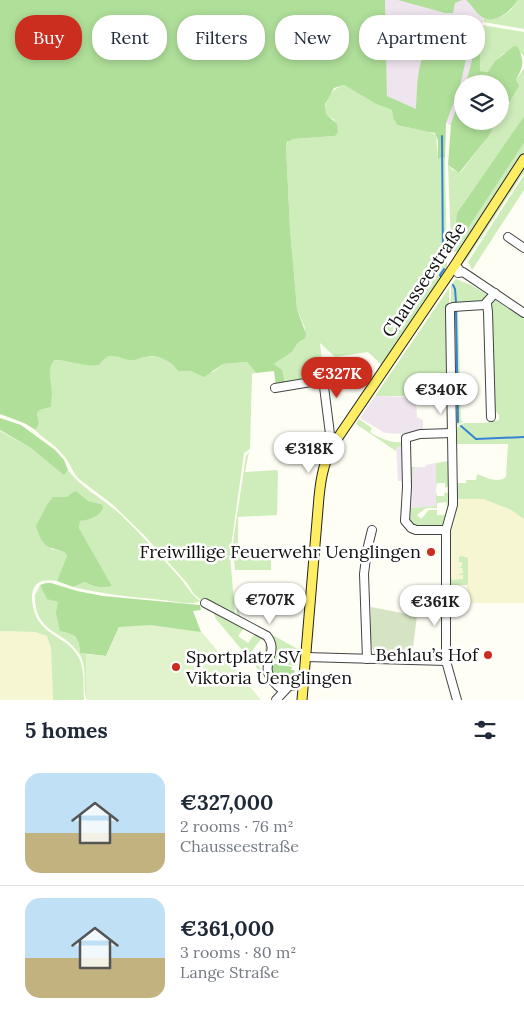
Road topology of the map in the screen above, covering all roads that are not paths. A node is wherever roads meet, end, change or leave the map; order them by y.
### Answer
1 (524, 159) edge
2 (508, 237) dead end
3 (524, 248) edge
4 (455, 265) junction
5 (495, 293) junction
6 (487, 304) junction
7 (524, 313) edge
8 (321, 363) dead end
9 (323, 380) junction
10 (275, 388) dead end
11 (491, 417) dead end
12 (452, 433) junction
13 (335, 442) junction
14 (372, 530) dead end
15 (446, 530) junction
16 (204, 603) dead end
17 (306, 657) junction
18 (367, 659) junction
19 (446, 661) junction
20 (303, 684) junction
21 (284, 692) junction
22 (276, 700) edge
23 (302, 700) edge
24 (457, 700) edge

1 - 4 main road, Chausseestraße
2 - 3 street
4 - 5 street
4 - 13 main road, Chausseestraße
5 - 6 street
5 - 7 street
6 - 11 street
6 - 12 street
8 - 9 street
9 - 10 street
9 - 13 street
12 - 15 street
12 - 15 street
13 - 17 main road, Chausseestraße
14 - 18 street
15 - 19 street
16 - 21 street
17 - 18 street
17 - 20 main road, Chausseestraße
18 - 19 street
19 - 24 street
20 - 21 street
20 - 23 main road, Chausseestraße
21 - 22 street

